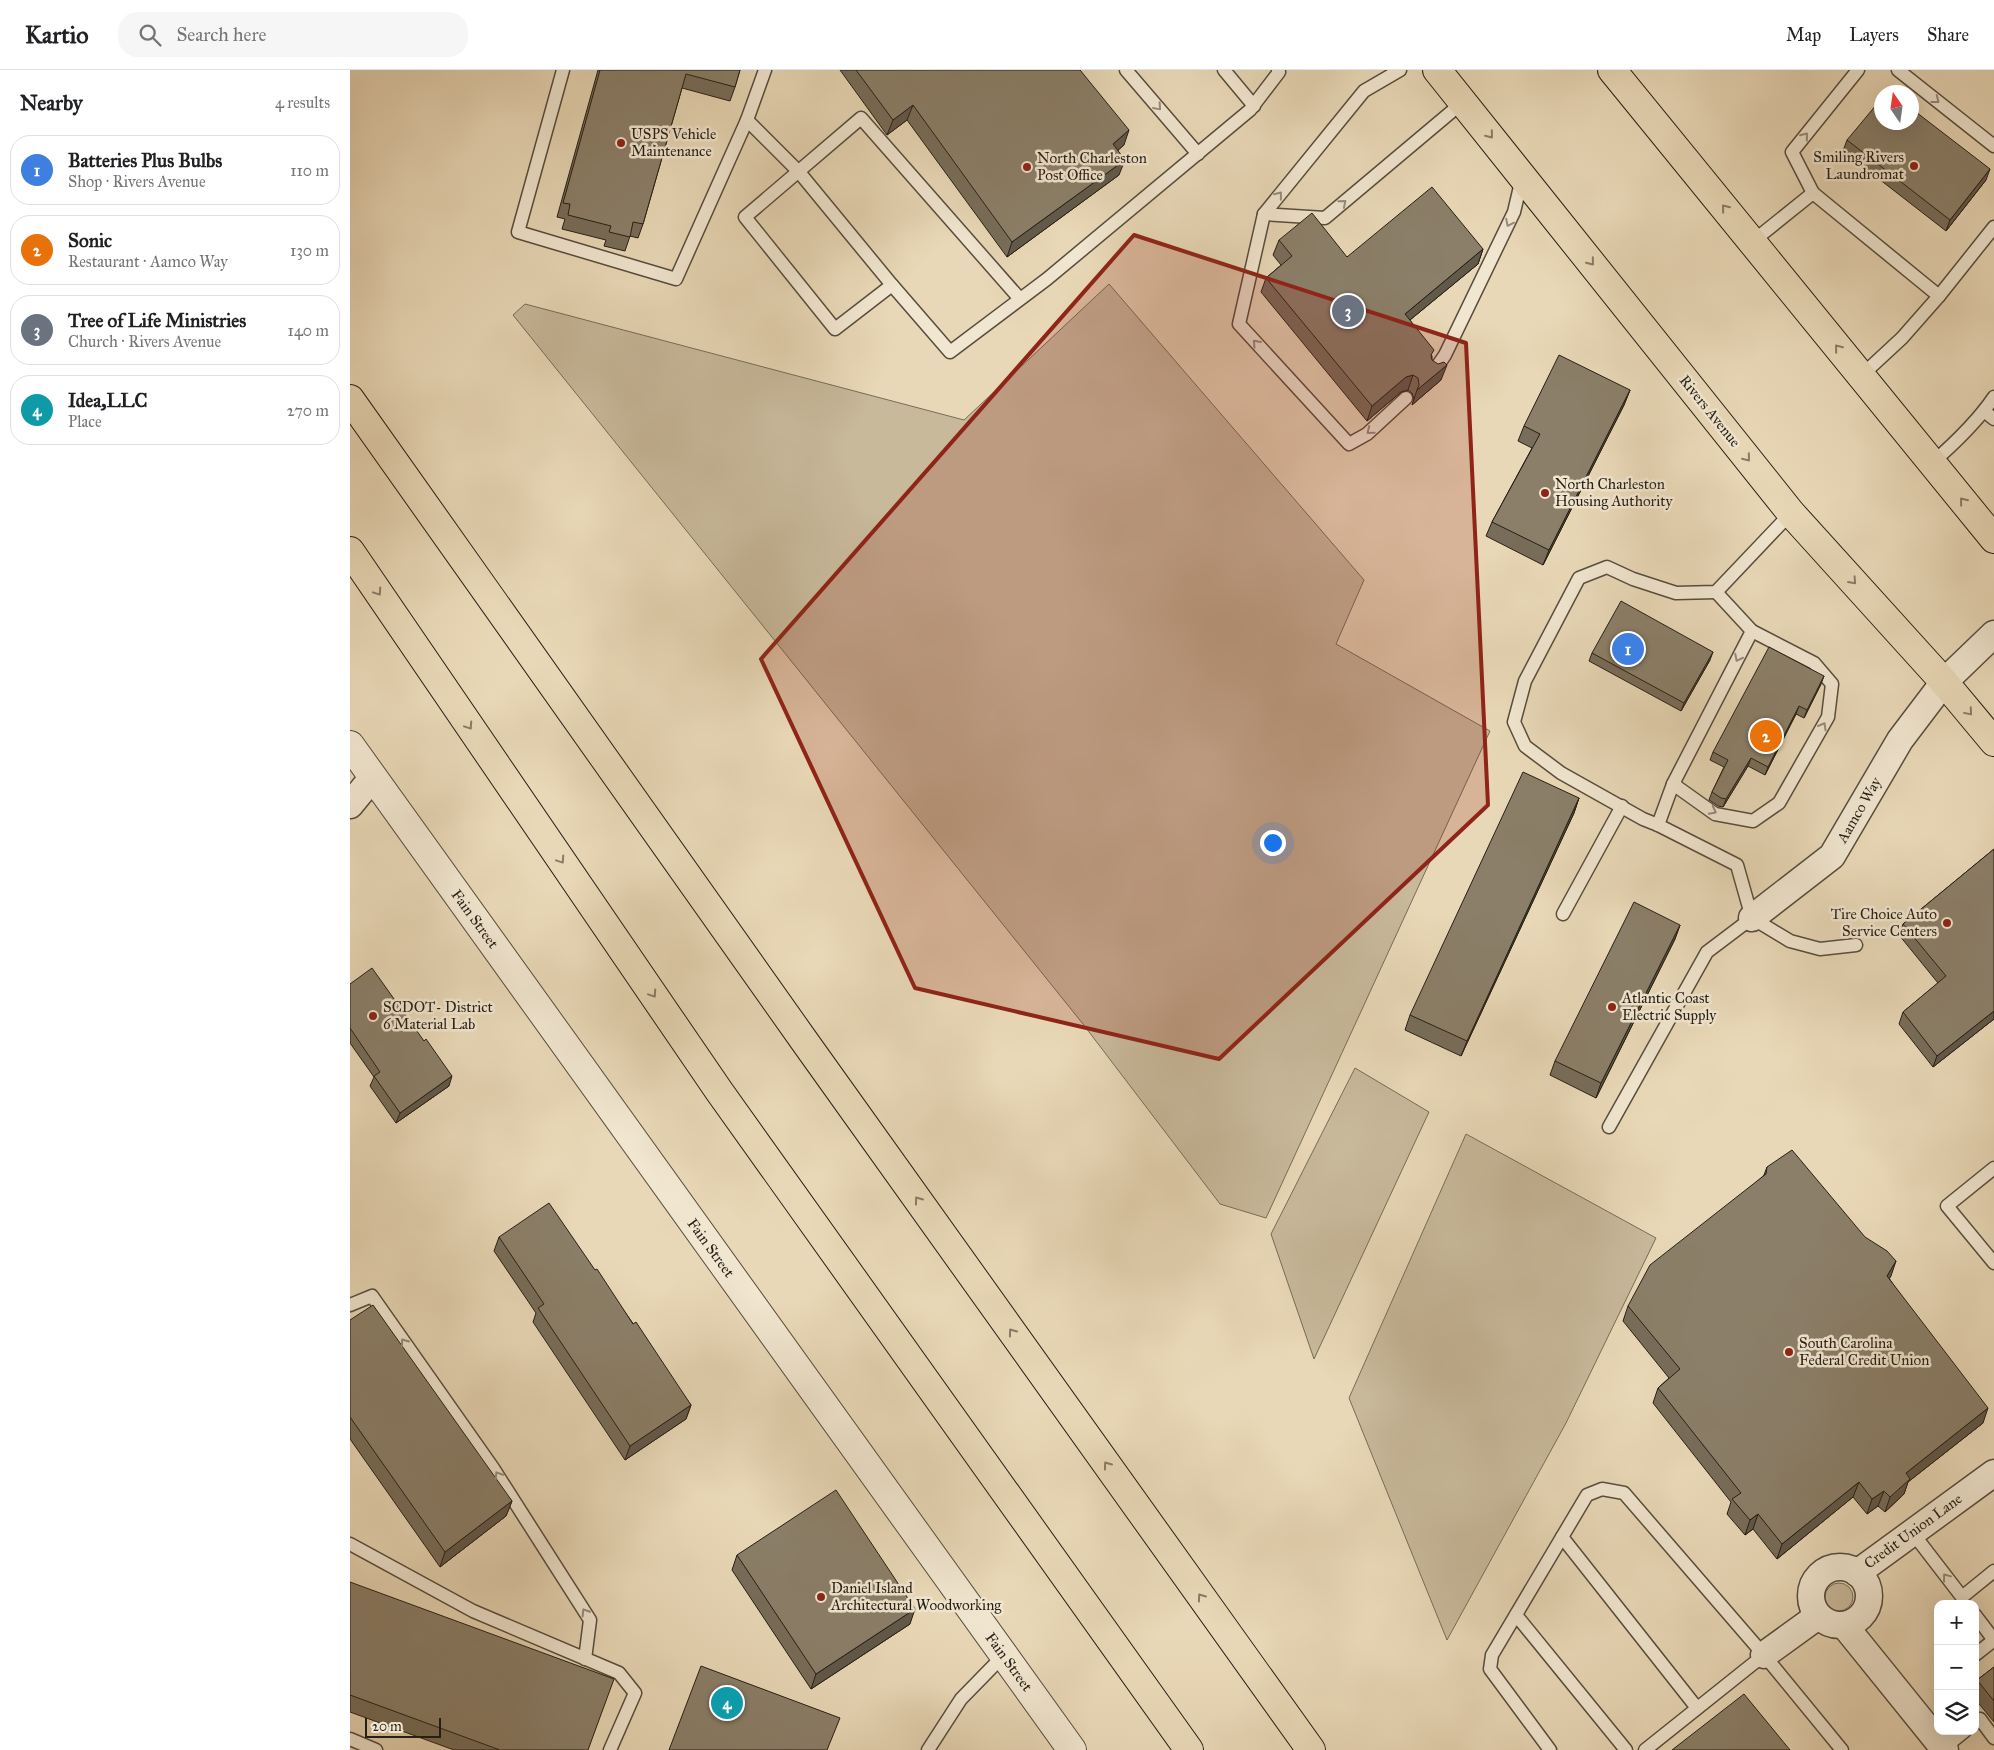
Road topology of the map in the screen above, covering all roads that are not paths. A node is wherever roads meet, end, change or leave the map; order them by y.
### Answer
1 (563, 70) edge
2 (765, 70) edge
3 (1126, 70) edge
4 (1224, 70) edge
5 (1400, 70) edge
6 (1437, 70) edge
7 (1612, 70) edge
8 (1858, 70) edge
9 (1898, 70) edge
10 (1278, 71) edge
11 (1463, 102) junction
12 (1254, 106) junction
13 (747, 120) junction
14 (1994, 146) edge
15 (1198, 154) junction
16 (799, 172) junction
17 (1522, 176) junction
18 (1813, 193) junction
19 (1264, 214) junction
20 (1994, 227) edge
21 (1752, 242) junction
22 (892, 285) junction
23 (1939, 296) junction
24 (1020, 299) junction
25 (1434, 371) edge
26 (1861, 376) junction
27 (1994, 397) edge
28 (1406, 398) edge
29 (350, 399) edge
30 (1989, 415) edge
31 (1932, 463) junction
32 (1791, 512) junction
33 (1994, 539) edge
34 (350, 551) edge
35 (1716, 592) junction
36 (1752, 631) junction
37 (1994, 634) edge
38 (1944, 682) junction
39 (1994, 742) edge
40 (350, 745) edge
41 (373, 777) junction
42 (1672, 784) junction
43 (350, 805) edge
44 (1622, 806) junction
45 (1658, 825) junction
46 (1563, 914) dead end
47 (1752, 918) junction
48 (1856, 945) dead end
49 (1609, 1128) dead end
50 (1994, 1168) edge
51 (1994, 1263) edge
52 (350, 1305) edge
53 (1994, 1472) edge
54 (1912, 1532) junction
55 (1562, 1537) junction
56 (350, 1544) edge
57 (1994, 1571) edge
58 (1857, 1573) junction
59 (1964, 1600) edge
60 (1516, 1614) junction
61 (1818, 1616) junction
62 (1979, 1620) edge
63 (1844, 1624) junction
64 (1222, 1626) junction
65 (1994, 1640) edge
66 (1979, 1652) edge
67 (1764, 1654) junction
68 (1004, 1655) junction
69 (585, 1659) junction
70 (1697, 1708) junction
71 (1161, 1710) junction
72 (1979, 1721) edge
73 (1960, 1735) edge
74 (1994, 1738) edge
75 (350, 1739) edge
76 (1944, 1749) edge
77 (376, 1750) edge
78 (610, 1750) edge
79 (928, 1750) edge
80 (1072, 1750) edge
81 (1182, 1750) edge
82 (1189, 1750) edge
83 (1311, 1750) edge
84 (1332, 1750) edge
85 (1550, 1750) edge
86 (1626, 1750) edge
87 (1645, 1750) edge
88 (1842, 1750) edge

1 - 13 lane
2 - 13 lane
3 -> 15 lane
4 - 12 lane
19 -> 5 lane
6 - 11 main road, Rivers Avenue
21 -> 7 main road
18 -> 8 lane
9 -> 14 lane
10 - 12 lane
11 -> 17 main road, Rivers Avenue
19 -> 11 lane
12 - 15 lane
13 - 16 lane
15 - 24 lane
16 - 22 lane
16 - 22 lane
16 - 24 lane
17 -> 25 lane
17 -> 32 main road, Rivers Avenue
18 - 21 lane
18 - 23 lane
28 -> 19 lane
20 - 23 lane
26 -> 21 main road
22 - 24 lane
23 - 26 lane
26 - 31 main road
27 - 30 lane
64 -> 29 main road
30 - 31 lane
33 -> 31 main road
32 - 35 lane
32 -> 38 main road, Rivers Avenue
34 -> 71 main road
35 - 36 lane
35 - 44 lane
36 -> 42 lane
42 -> 36 lane
37 - 38 street, Aamco Way
38 -> 39 main road, Rivers Avenue
38 - 47 street, Aamco Way
40 - 41 street, Fain Street
41 - 43 street
41 - 68 street, Fain Street
42 - 45 lane
44 - 45 lane
44 - 46 lane
45 - 47 lane
47 - 48 lane
47 - 49 lane
50 - 51 lane
69 -> 52 lane
53 - 54 street, Credit Union Lane
54 - 58 street, Credit Union Lane
59 -> 54 lane
55 - 60 lane
55 - 67 lane
55 - 70 lane
56 - 69 lane
57 - 59 lane
58 - 61 street
58 - 63 street
60 - 85 lane
60 - 86 lane
61 - 63 street
61 - 67 street
62 - 65 lane
63 - 76 street
64 - 83 main road
64 - 84 main road
65 - 66 lane
67 - 70 lane
67 - 88 lane
68 - 79 lane
68 - 80 street, Fain Street
69 - 78 lane
70 - 87 lane
71 - 81 main road
71 - 82 main road
72 - 74 lane
73 - 76 lane
75 - 77 lane

